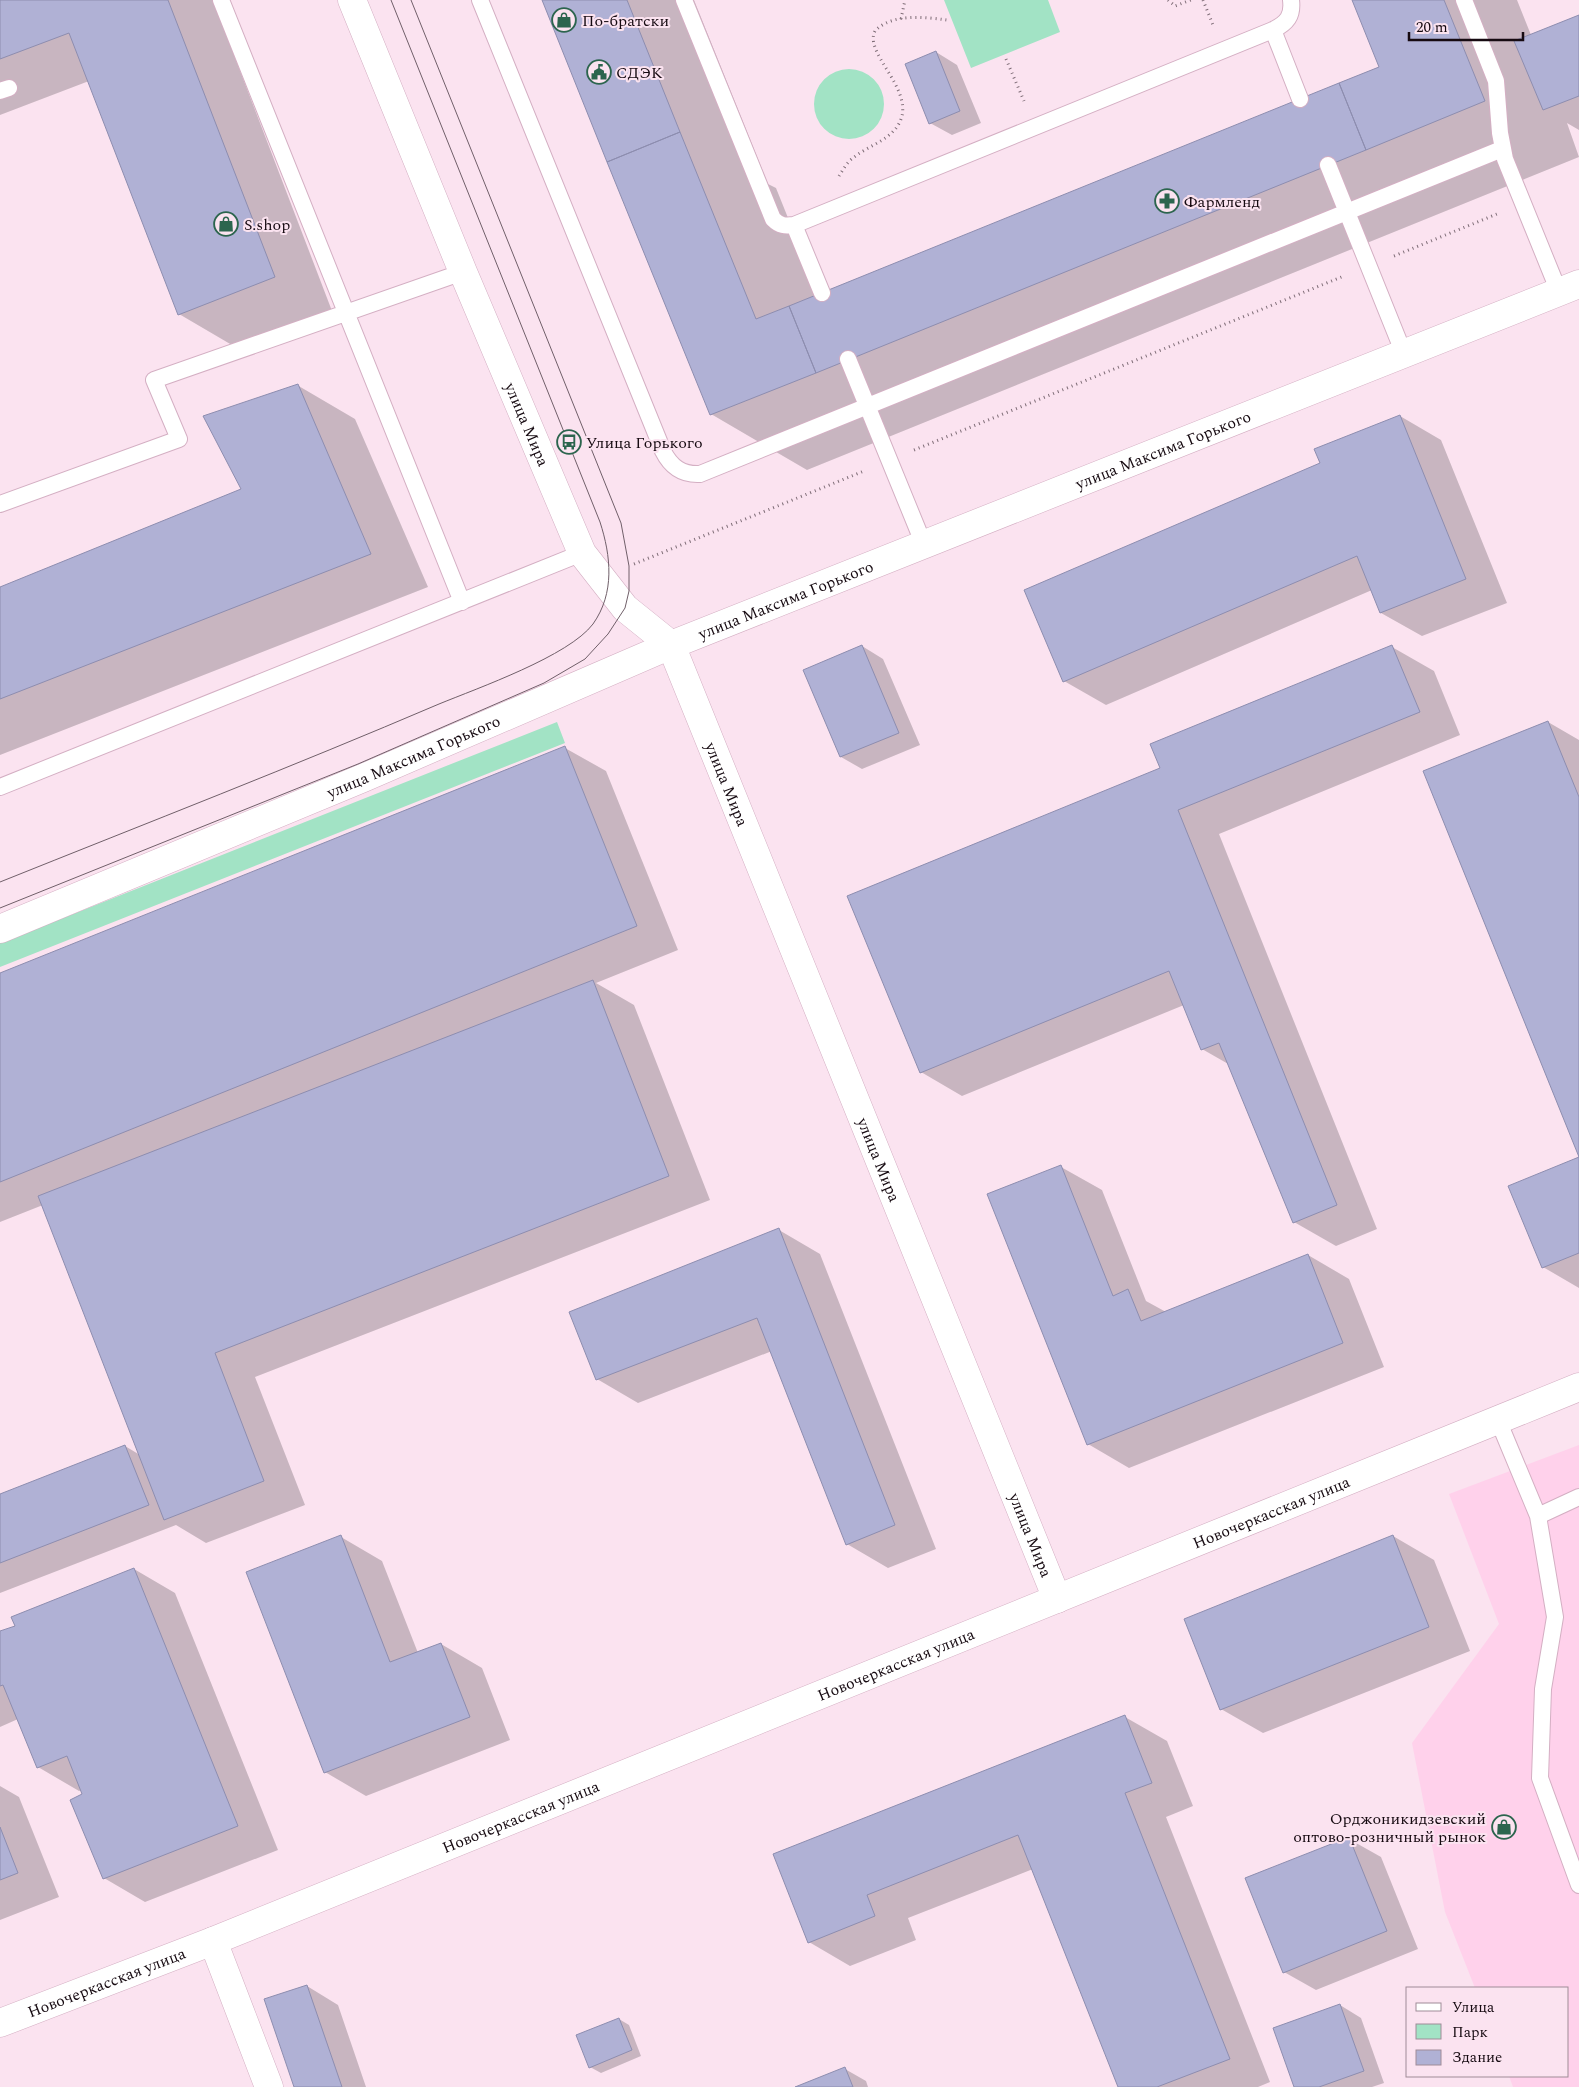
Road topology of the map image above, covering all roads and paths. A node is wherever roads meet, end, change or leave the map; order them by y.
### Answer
1 (222, 0) edge
2 (352, 0) edge
3 (480, 0) edge
4 (684, 0) edge
5 (905, 0) edge
6 (1168, 0) edge
7 (1191, 0) edge
8 (1291, 0) edge
9 (1464, 0) edge
10 (901, 19) junction
11 (946, 20) dead end
12 (1273, 30) junction
13 (1006, 59) dead end
14 (1300, 99) dead end
15 (1034, 128) junction
16 (1502, 149) junction
17 (1328, 165) dead end
18 (1523, 204) junction
19 (830, 210) junction
20 (1346, 212) junction
21 (794, 225) junction
22 (1368, 266) junction
23 (463, 272) junction
24 (1569, 288) edge
25 (822, 293) dead end
26 (345, 314) junction
27 (1404, 354) junction
28 (848, 359) dead end
29 (868, 406) junction
30 (890, 460) junction
31 (0, 504) edge
32 (924, 545) junction
33 (582, 554) junction
34 (601, 577) junction
35 (462, 602) junction
36 (672, 645) junction
37 (0, 787) edge
38 (0, 929) edge
39 (1579, 1387) edge
40 (1498, 1420) junction
41 (1579, 1497) edge
42 (1538, 1516) junction
43 (1056, 1599) junction
44 (1579, 1885) edge
45 (213, 1941) junction
46 (0, 2023) edge
47 (269, 2087) edge

1 - 26 lane
2 - 23 street, улица Мира
3 - 29 lane
4 - 21 lane
5 - 10 path
6 - 7 path
8 - 12 lane
9 - 16 lane
10 - 11 path
10 - 19 path
12 - 14 lane
12 - 15 lane
13 - 15 path
15 - 19 lane
16 - 18 lane
16 - 20 lane
17 - 20 lane
18 - 22 path
18 - 24 lane
19 - 21 lane
20 - 22 lane
20 - 29 lane
21 - 25 lane
22 - 27 lane
22 - 30 path
23 - 26 lane
23 - 33 street, улица Мира
24 - 27 street, улица Максима Горького
26 - 31 lane
26 - 35 lane
27 - 32 street, улица Максима Горького
28 - 29 lane
29 - 30 lane
30 - 32 lane
30 - 34 path
32 - 36 street, улица Максима Горького
33 - 34 street, улица Мира
33 - 35 lane
34 - 36 street, улица Мира
35 - 37 lane
36 - 38 street, улица Максима Горького
36 - 43 street, улица Мира
39 - 40 street, Новочеркасская улица
40 - 42 lane
40 - 43 street, Новочеркасская улица
41 - 42 lane
42 - 44 lane
43 - 45 street, Новочеркасская улица
45 - 46 street, Новочеркасская улица
45 - 47 street

